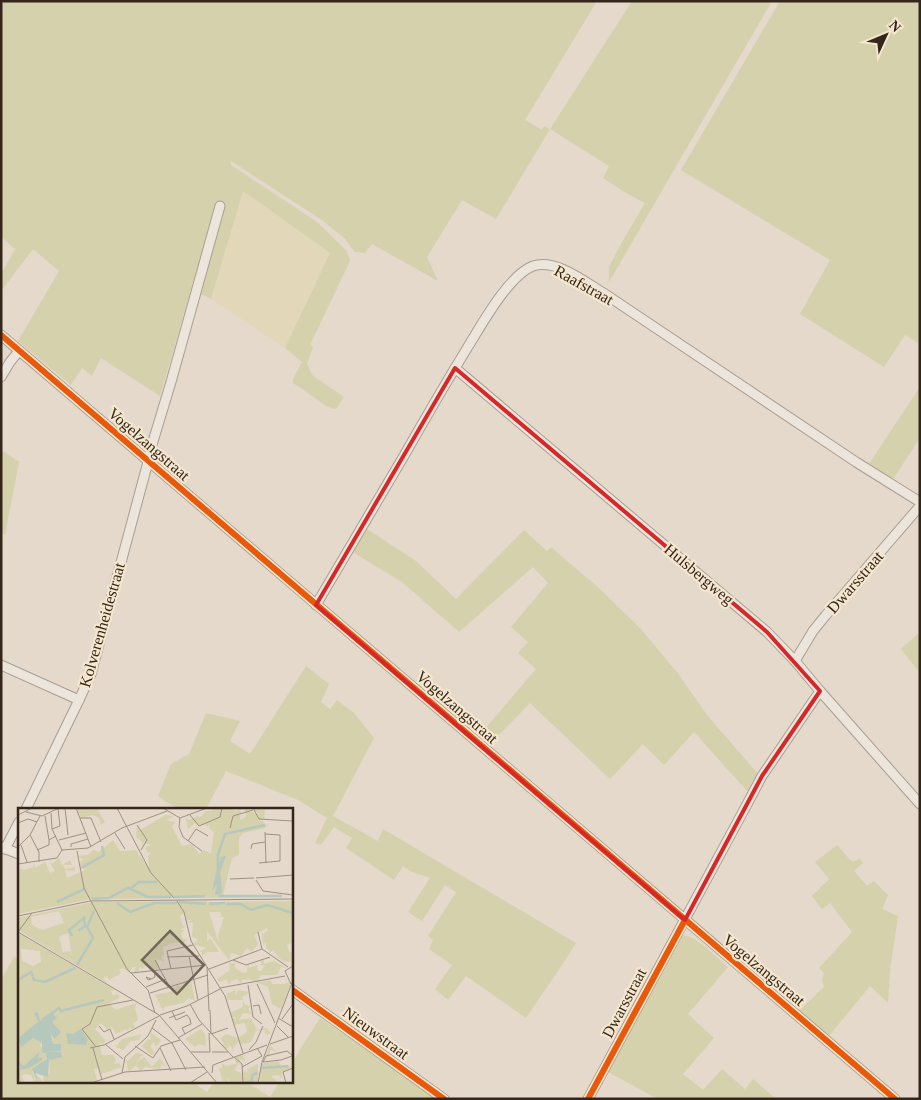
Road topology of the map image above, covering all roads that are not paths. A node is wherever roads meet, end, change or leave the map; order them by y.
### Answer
1 (220, 206) dead end
2 (1, 335) edge
3 (19, 351) junction
4 (455, 368) junction
5 (1, 376) edge
6 (148, 462) junction
7 (920, 502) edge
8 (920, 506) edge
9 (316, 605) junction
10 (794, 661) junction
11 (1, 665) edge
12 (820, 691) junction
13 (79, 700) junction
14 (920, 804) edge
15 (26, 808) edge
16 (18, 824) edge
17 (3, 848) edge
18 (18, 854) edge
19 (684, 920) junction
20 (292, 990) edge
21 (444, 1099) edge
22 (588, 1099) edge
23 (895, 1099) edge

1 - 6 street, Vogelzangstraat
2 - 3 street, Vogelzangstraat
3 - 5 street
3 - 6 street, Vogelzangstraat
4 - 7 street, Raafstraat
4 - 9 street, Raafstraat
4 - 10 street, Hulsbergweg
6 - 9 street, Vogelzangstraat
6 - 13 street, Kolverenheidestraat
8 - 10 street, Dwarsstraat
9 - 19 street, Vogelzangstraat
10 - 12 street, Hulsbergweg
11 - 13 street
12 - 14 street, Hulsbergweg
12 - 19 street, Dwarsstraat
13 - 15 street, Kolverenheidestraat
16 - 17 street
17 - 18 street
19 - 22 street, Dwarsstraat
19 - 23 street, Vogelzangstraat
20 - 21 street, Nieuwstraat

